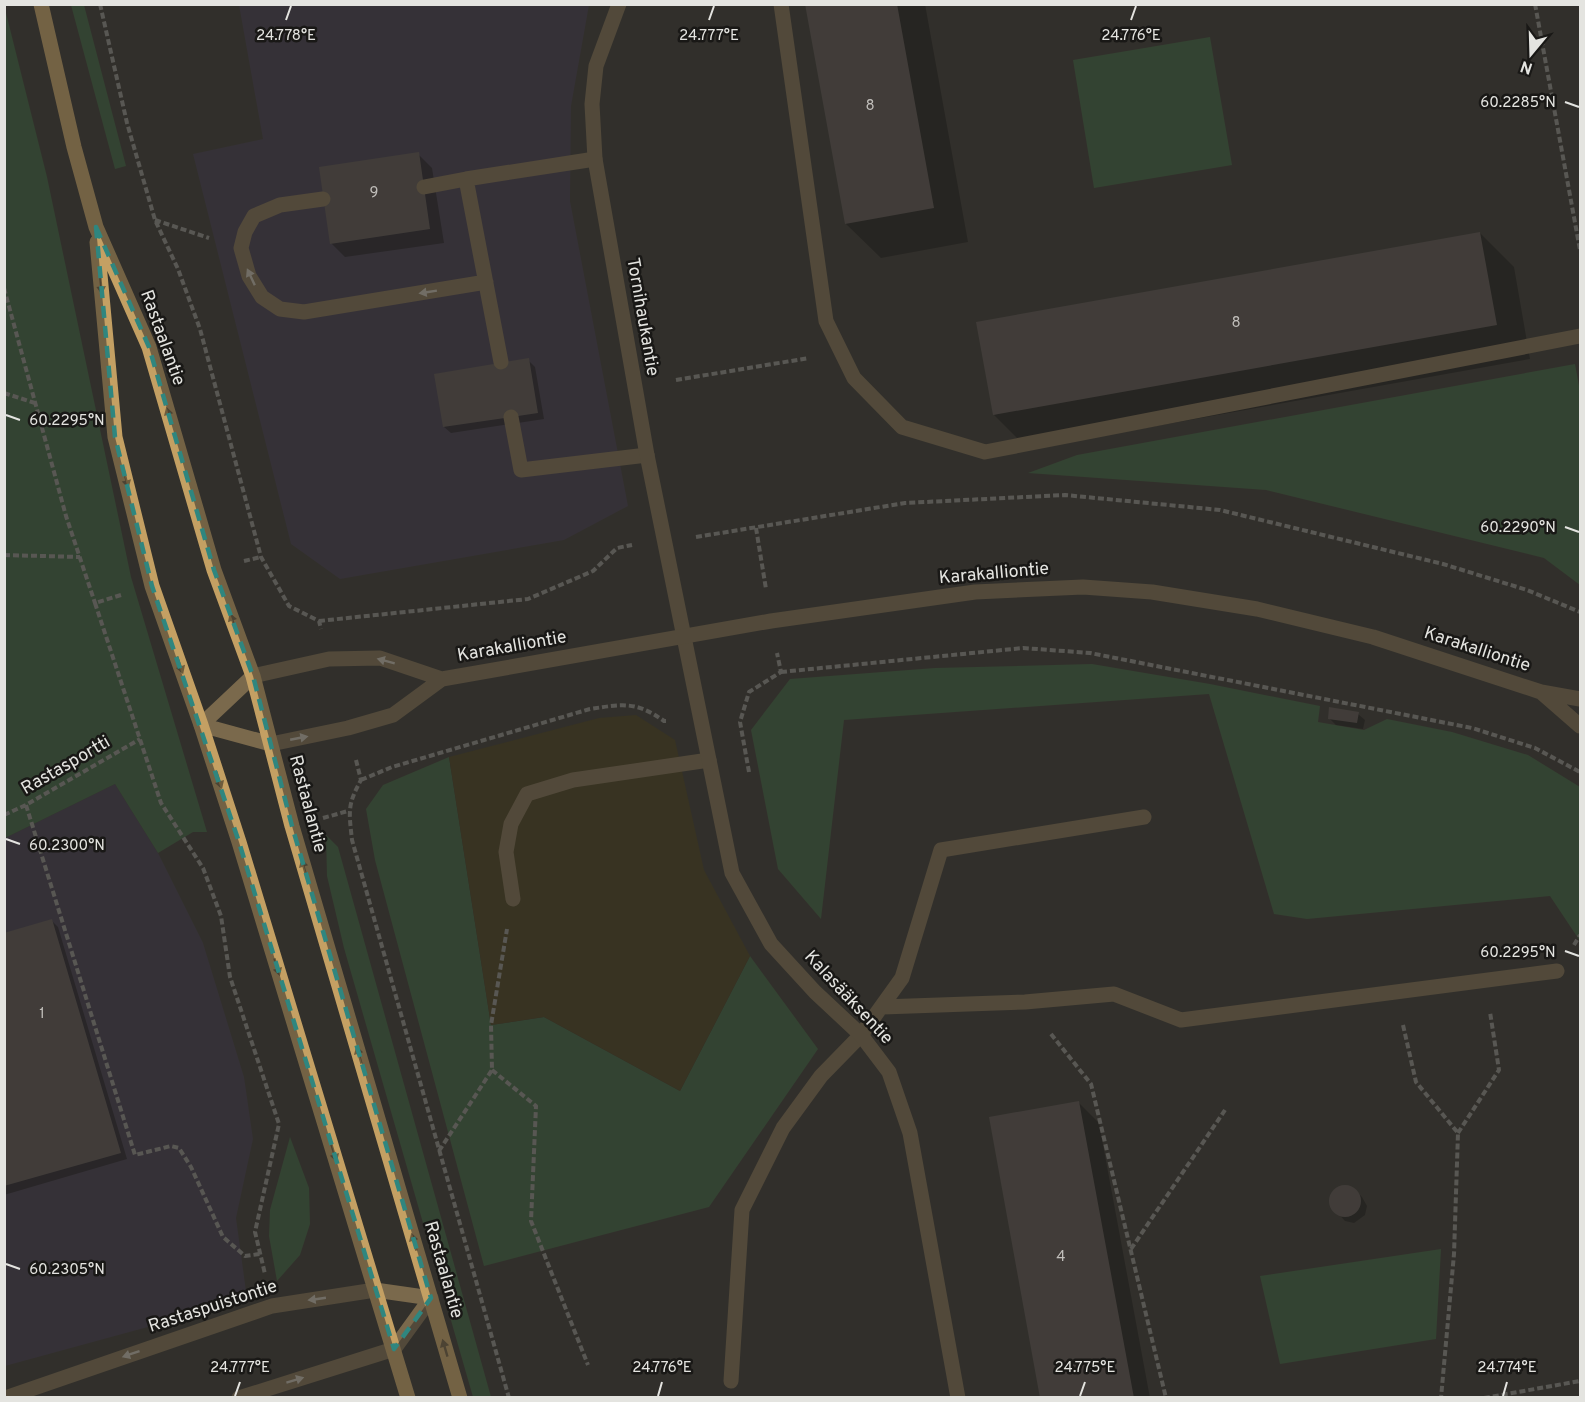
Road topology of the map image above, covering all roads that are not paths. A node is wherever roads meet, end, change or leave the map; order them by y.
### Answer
1 (41, 4) edge
2 (618, 4) edge
3 (781, 4) edge
4 (595, 159) junction
5 (466, 179) junction
6 (424, 187) dead end
7 (323, 199) dead end
8 (96, 227) junction
9 (486, 282) junction
10 (1581, 336) edge
11 (501, 362) dead end
12 (510, 417) dead end
13 (647, 455) junction
14 (685, 637) junction
15 (253, 676) junction
16 (442, 679) junction
17 (1541, 692) junction
18 (1581, 699) edge
19 (201, 725) junction
20 (1581, 726) edge
21 (271, 744) junction
22 (710, 760) junction
23 (1144, 817) dead end
24 (513, 899) road end
25 (1557, 971) dead end
26 (882, 1007) junction
27 (861, 1035) junction
28 (375, 1290) junction
29 (430, 1298) junction
30 (394, 1349) junction
31 (731, 1380) dead end
32 (5, 1398) edge
33 (239, 1398) edge
34 (408, 1398) edge
35 (460, 1398) edge
36 (958, 1398) edge

1 - 8 main road, Rastaalantie
2 - 4 street, Tornihaukantie
3 - 10 street
4 - 5 street
4 - 13 street, Tornihaukantie
5 - 6 street
5 - 9 street
9 -> 7 street
15 -> 8 main road, Rastaalantie
8 -> 19 main road, Rastaalantie
9 - 11 street
12 - 13 street
13 - 14 street, Tornihaukantie
14 - 16 street, Karakalliontie
14 - 17 street, Karakalliontie
14 - 22 street, Kalasääksentie
16 -> 15 street, Karakalliontie
15 - 19 street
15 - 21 main road, Rastaalantie
21 -> 16 street, Karakalliontie
17 - 18 street, Karakalliontie
17 - 20 street, Karakalliontie
19 - 21 street, Karakalliontie
19 -> 28 main road, Rastaalantie
29 -> 21 main road, Rastaalantie
22 - 24 street
22 - 27 street, Kalasääksentie
23 - 26 street
25 - 26 street
26 - 27 street
27 - 31 street
27 - 36 street, Kalasääksentie
28 - 29 street, Rastaspuistontie
28 - 30 main road, Rastaalantie
28 -> 32 street, Rastaspuistontie
29 - 30 street
35 -> 29 main road, Rastaalantie
33 -> 30 street
30 - 34 main road, Rastaalantie

